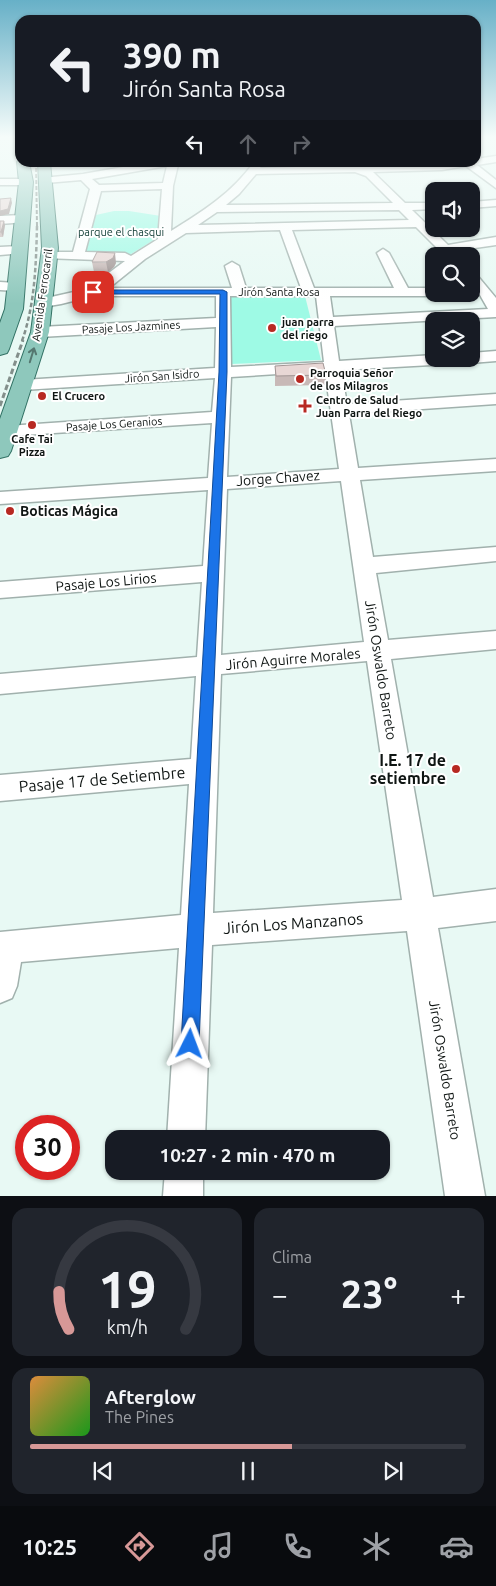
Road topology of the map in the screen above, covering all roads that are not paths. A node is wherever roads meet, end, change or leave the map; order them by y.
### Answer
1 (25, 192) edge
2 (46, 192) edge
3 (95, 192) edge
4 (168, 192) edge
5 (233, 192) edge
6 (387, 192) edge
7 (496, 203) edge
8 (480, 204) edge
9 (425, 207) edge
10 (403, 208) junction
11 (217, 209) junction
12 (22, 219) junction
13 (0, 220) edge
14 (418, 223) junction
15 (285, 227) junction
16 (182, 229) junction
17 (164, 240) junction
18 (496, 241) edge
19 (443, 247) edge
20 (470, 247) edge
21 (19, 250) junction
22 (0, 251) edge
23 (383, 253) dead end
24 (49, 255) junction
25 (78, 256) junction
26 (138, 257) junction
27 (232, 266) dead end
28 (480, 284) edge
29 (0, 286) edge
30 (16, 287) junction
31 (93, 292) junction
32 (232, 292) junction
33 (316, 292) junction
34 (403, 292) junction
35 (425, 292) edge
36 (491, 292) edge
37 (43, 303) junction
38 (496, 311) edge
39 (223, 322) junction
40 (325, 322) junction
41 (40, 332) junction
42 (0, 349) edge
43 (496, 356) edge
44 (480, 357) edge
45 (425, 360) edge
46 (332, 365) junction
47 (223, 372) junction
48 (23, 385) junction
49 (496, 399) edge
50 (339, 410) junction
51 (220, 418) junction
52 (7, 431) junction
53 (0, 451) edge
54 (496, 465) edge
55 (349, 473) junction
56 (217, 483) junction
57 (0, 498) edge
58 (496, 554) edge
59 (364, 566) junction
60 (212, 573) junction
61 (0, 590) edge
62 (496, 640) edge
63 (378, 652) junction
64 (208, 666) junction
65 (0, 684) edge
66 (203, 770) junction
67 (0, 788) edge
68 (496, 905) edge
69 (420, 914) junction
70 (196, 930) junction
71 (4, 947) edge
72 (0, 986) edge
73 (186, 1130) edge
74 (184, 1180) edge
75 (183, 1196) edge
76 (465, 1196) edge

1 - 12 main road, Avenida Ferrocarril
2 - 24 main road, Avenida Ferrocarril
3 - 25 street
4 - 17 street
5 - 11 street
6 - 10 street
7 - 8 street
9 - 10 street
10 - 11 street
10 - 14 street
11 - 16 street
12 - 13 street
12 - 21 main road, Avenida Ferrocarril
14 - 15 street
14 - 19 street
15 - 16 street
15 - 33 street, Jirón Oswaldo Barreto
16 - 17 street
17 - 26 street
18 - 20 street
21 - 22 street
21 - 30 main road, Avenida Ferrocarril
23 - 34 street
24 - 25 street
24 - 37 main road, Avenida Ferrocarril
25 - 26 street
26 - 31 street
27 - 32 street
28 - 36 street
29 - 30 street
30 - 42 main road, Avenida Ferrocarril
31 - 32 street, Jirón Santa Rosa
31 - 37 street
32 - 33 street, Jirón Santa Rosa
32 - 39 street
33 - 34 street, Jirón Santa Rosa
33 - 40 street, Jirón Oswaldo Barreto
34 - 35 street, Jirón Santa Rosa
36 - 38 street
37 - 41 main road, Avenida Ferrocarril
38 - 40 street
39 - 41 street, Pasaje Los Jazmines
39 - 47 street
40 - 46 street, Jirón Oswaldo Barreto
48 -> 41 main road, Avenida Ferrocarril
43 - 44 street
45 - 46 street, Jirón San Isidro
46 - 47 street, Jirón San Isidro
46 - 50 street, Jirón Oswaldo Barreto
47 - 48 street, Jirón San Isidro
47 - 51 street
48 - 52 main road, Avenida Ferrocarril
49 - 50 street
50 - 55 street, Jirón Oswaldo Barreto
51 - 52 street, Pasaje Los Geranios
51 - 56 street
52 - 53 main road, Avenida Ferrocarril
54 - 55 street, Jorge Chavez
55 - 56 street, Jorge Chavez
55 - 59 street, Jirón Oswaldo Barreto
56 - 57 street, Jorge Chavez
56 - 60 street
58 - 59 street
59 - 63 street, Jirón Oswaldo Barreto
60 - 61 street, Pasaje Los Lirios
60 - 64 street
62 - 63 street, Jirón Aguirre Morales
63 - 64 street, Jirón Aguirre Morales
63 - 69 street, Jirón Oswaldo Barreto
64 - 65 street, Jirón Aguirre Morales
64 - 66 street
66 - 67 street, Pasaje 17 de Setiembre
66 - 70 street
68 - 69 street, Jirón Los Manzanos
69 - 70 street, Jirón Los Manzanos
69 - 76 street, Jirón Oswaldo Barreto
70 - 71 street, Jirón Los Manzanos
70 - 73 street
71 - 72 street
74 - 75 street

